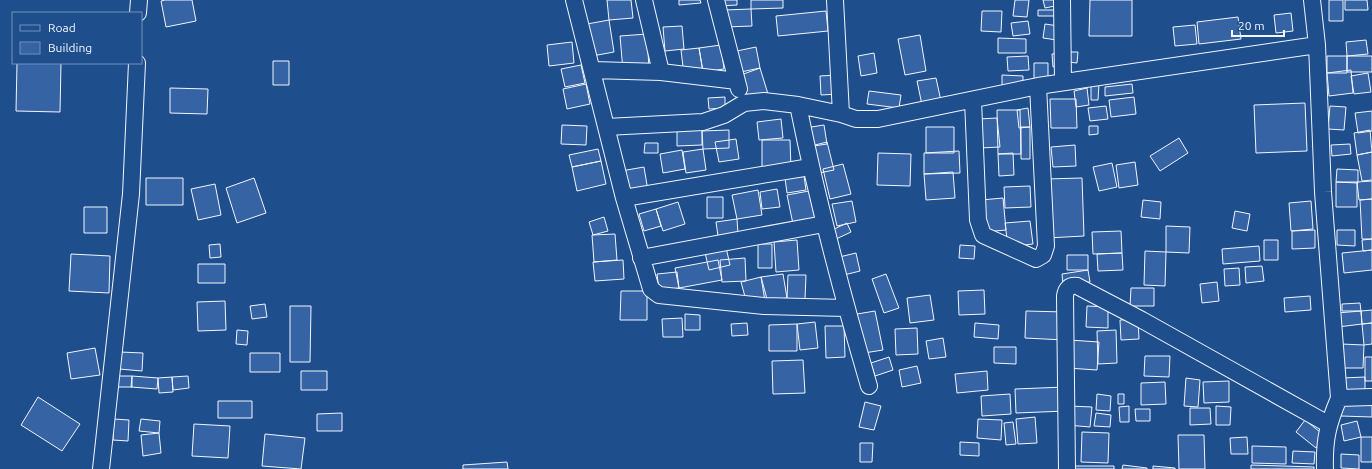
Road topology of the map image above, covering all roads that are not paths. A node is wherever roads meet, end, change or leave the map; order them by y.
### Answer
1 (139, 0) edge
2 (574, 0) edge
3 (644, 0) edge
4 (716, 0) edge
5 (835, 0) edge
6 (1062, 0) edge
7 (1312, 0) edge
8 (138, 12) edge
9 (1318, 45) junction
10 (137, 64) edge
11 (593, 70) junction
12 (661, 72) junction
13 (737, 81) junction
14 (1063, 82) junction
15 (1038, 86) junction
16 (973, 100) junction
17 (744, 103) junction
18 (798, 105) junction
19 (840, 114) junction
20 (606, 127) junction
21 (810, 167) junction
22 (624, 198) junction
23 (824, 224) junction
24 (641, 258) junction
25 (846, 308) junction
26 (869, 386) dead end
27 (1372, 397) edge
28 (1339, 398) junction
29 (1328, 424) junction
30 (101, 469) edge
31 (1068, 469) edge
32 (1325, 469) edge

1 - 8 street
2 - 11 street
3 - 12 street
4 - 13 street
5 - 19 street
6 - 14 street
7 - 9 street
9 - 14 street
9 - 28 street
10 - 30 street
11 - 12 street
11 - 20 street
12 - 13 street
13 - 17 street
14 - 15 street
15 - 16 street
15 - 16 street
16 - 19 street
17 - 18 street
17 - 20 street
18 - 19 street
18 - 21 street
20 - 22 street
21 - 22 street
21 - 23 street
22 - 24 street
23 - 24 street
23 - 25 street
24 - 25 street
25 - 26 street
27 - 28 street
28 - 29 street
29 - 31 street
29 - 32 street

